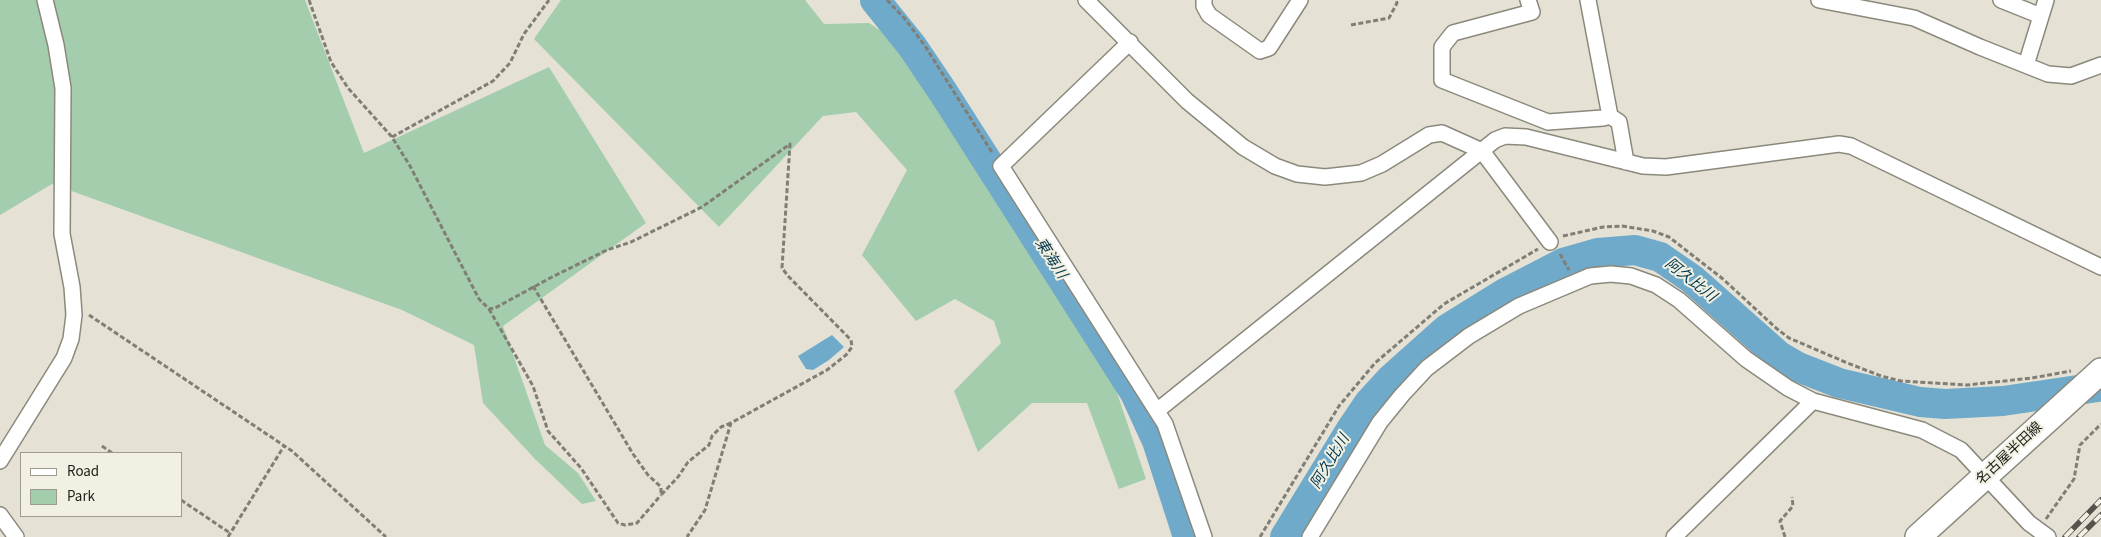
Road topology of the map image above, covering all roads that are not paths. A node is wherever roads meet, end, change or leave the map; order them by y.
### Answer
1 (44, 0) edge
2 (1086, 0) edge
3 (1204, 0) edge
4 (1300, 0) edge
5 (1528, 0) edge
6 (1588, 0) edge
7 (1820, 0) edge
8 (2000, 0) edge
9 (2046, 0) edge
10 (1879, 6) edge
11 (2041, 16) junction
12 (1130, 42) junction
13 (2026, 65) junction
14 (2101, 65) edge
15 (1610, 116) junction
16 (1482, 151) junction
17 (1626, 162) junction
18 (1552, 241) road end
19 (2101, 268) edge
20 (2090, 370) edge
21 (1813, 401) junction
22 (1158, 410) junction
23 (0, 461) edge
24 (1986, 477) junction
25 (0, 515) edge
26 (2043, 533) edge
27 (16, 537) edge
28 (1204, 537) edge
29 (1310, 537) edge
30 (1674, 537) edge
31 (1918, 537) edge

1 - 23 street
2 - 12 street
3 - 4 street
5 - 15 street
6 - 15 street
7 - 10 street
8 - 11 street
9 - 11 street
10 - 13 street
11 - 13 street
12 - 16 street
12 - 22 street
13 - 14 street
15 - 17 street
16 - 17 street
16 - 18 street
16 - 22 street
17 - 19 street
20 - 24 main road, 名古屋半田線
21 - 24 street
21 - 29 street
21 - 30 street
22 - 28 street
24 - 26 street
24 - 31 main road, 名古屋半田線
25 - 27 street

